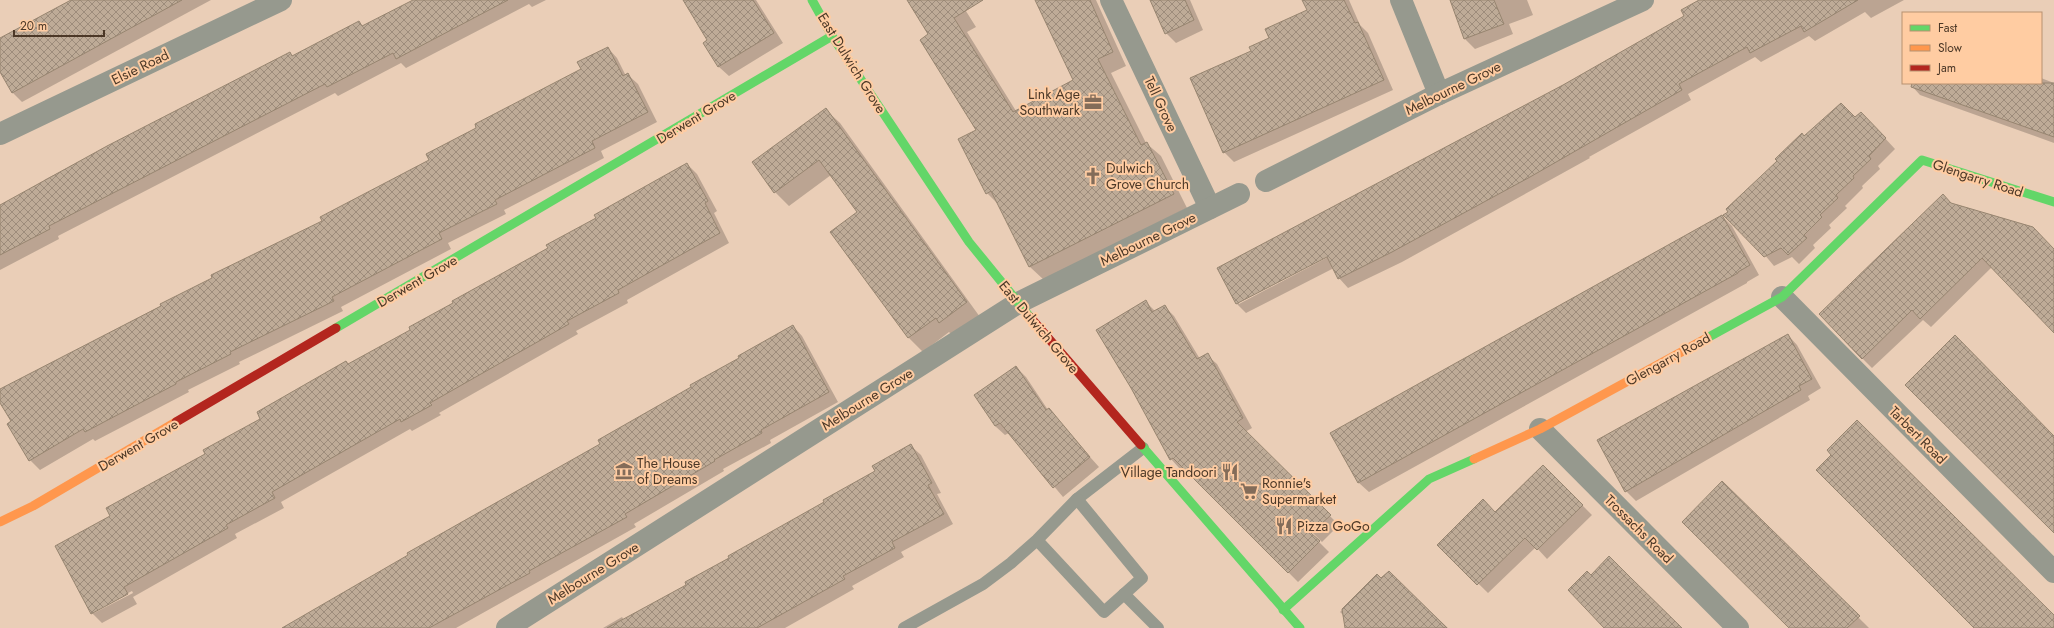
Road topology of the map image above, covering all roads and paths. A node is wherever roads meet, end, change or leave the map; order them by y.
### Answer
1 (281, 0) edge
2 (1112, 0) edge
3 (1401, 0) edge
4 (1642, 0) edge
5 (818, 2) edge
6 (832, 36) junction
7 (1439, 94) junction
8 (0, 134) edge
9 (1266, 181) dead end
10 (1239, 194) dead end
11 (2054, 202) edge
12 (1210, 208) junction
13 (1782, 297) junction
14 (1018, 303) junction
15 (1540, 429) junction
16 (1143, 448) junction
17 (1078, 499) junction
18 (0, 522) edge
19 (1037, 540) junction
20 (2054, 572) edge
21 (1124, 594) junction
22 (1282, 610) junction
23 (507, 628) edge
24 (904, 628) edge
25 (1158, 628) edge
26 (1300, 628) edge
27 (1738, 628) edge

1 - 8 street, Elsie Road
2 - 12 street, Tell Grove
3 - 7 street
4 - 7 street, Melbourne Grove
5 - 6 street, East Dulwich Grove
6 - 14 street, East Dulwich Grove
6 - 18 street, Derwent Grove
7 - 9 street, Melbourne Grove
10 - 12 street, Melbourne Grove
11 - 13 street, Glengarry Road
12 - 14 street, Melbourne Grove
13 - 15 street, Glengarry Road
13 - 20 street, Tarbert Road
14 - 16 street, East Dulwich Grove
14 - 23 street, Melbourne Grove
15 - 22 street, Glengarry Road
15 - 27 street, Trossachs Road
16 - 17 lane
16 - 22 street, East Dulwich Grove
17 - 19 lane
17 - 21 lane
19 - 21 lane
19 - 24 lane
21 - 25 lane
22 - 26 street, East Dulwich Grove

